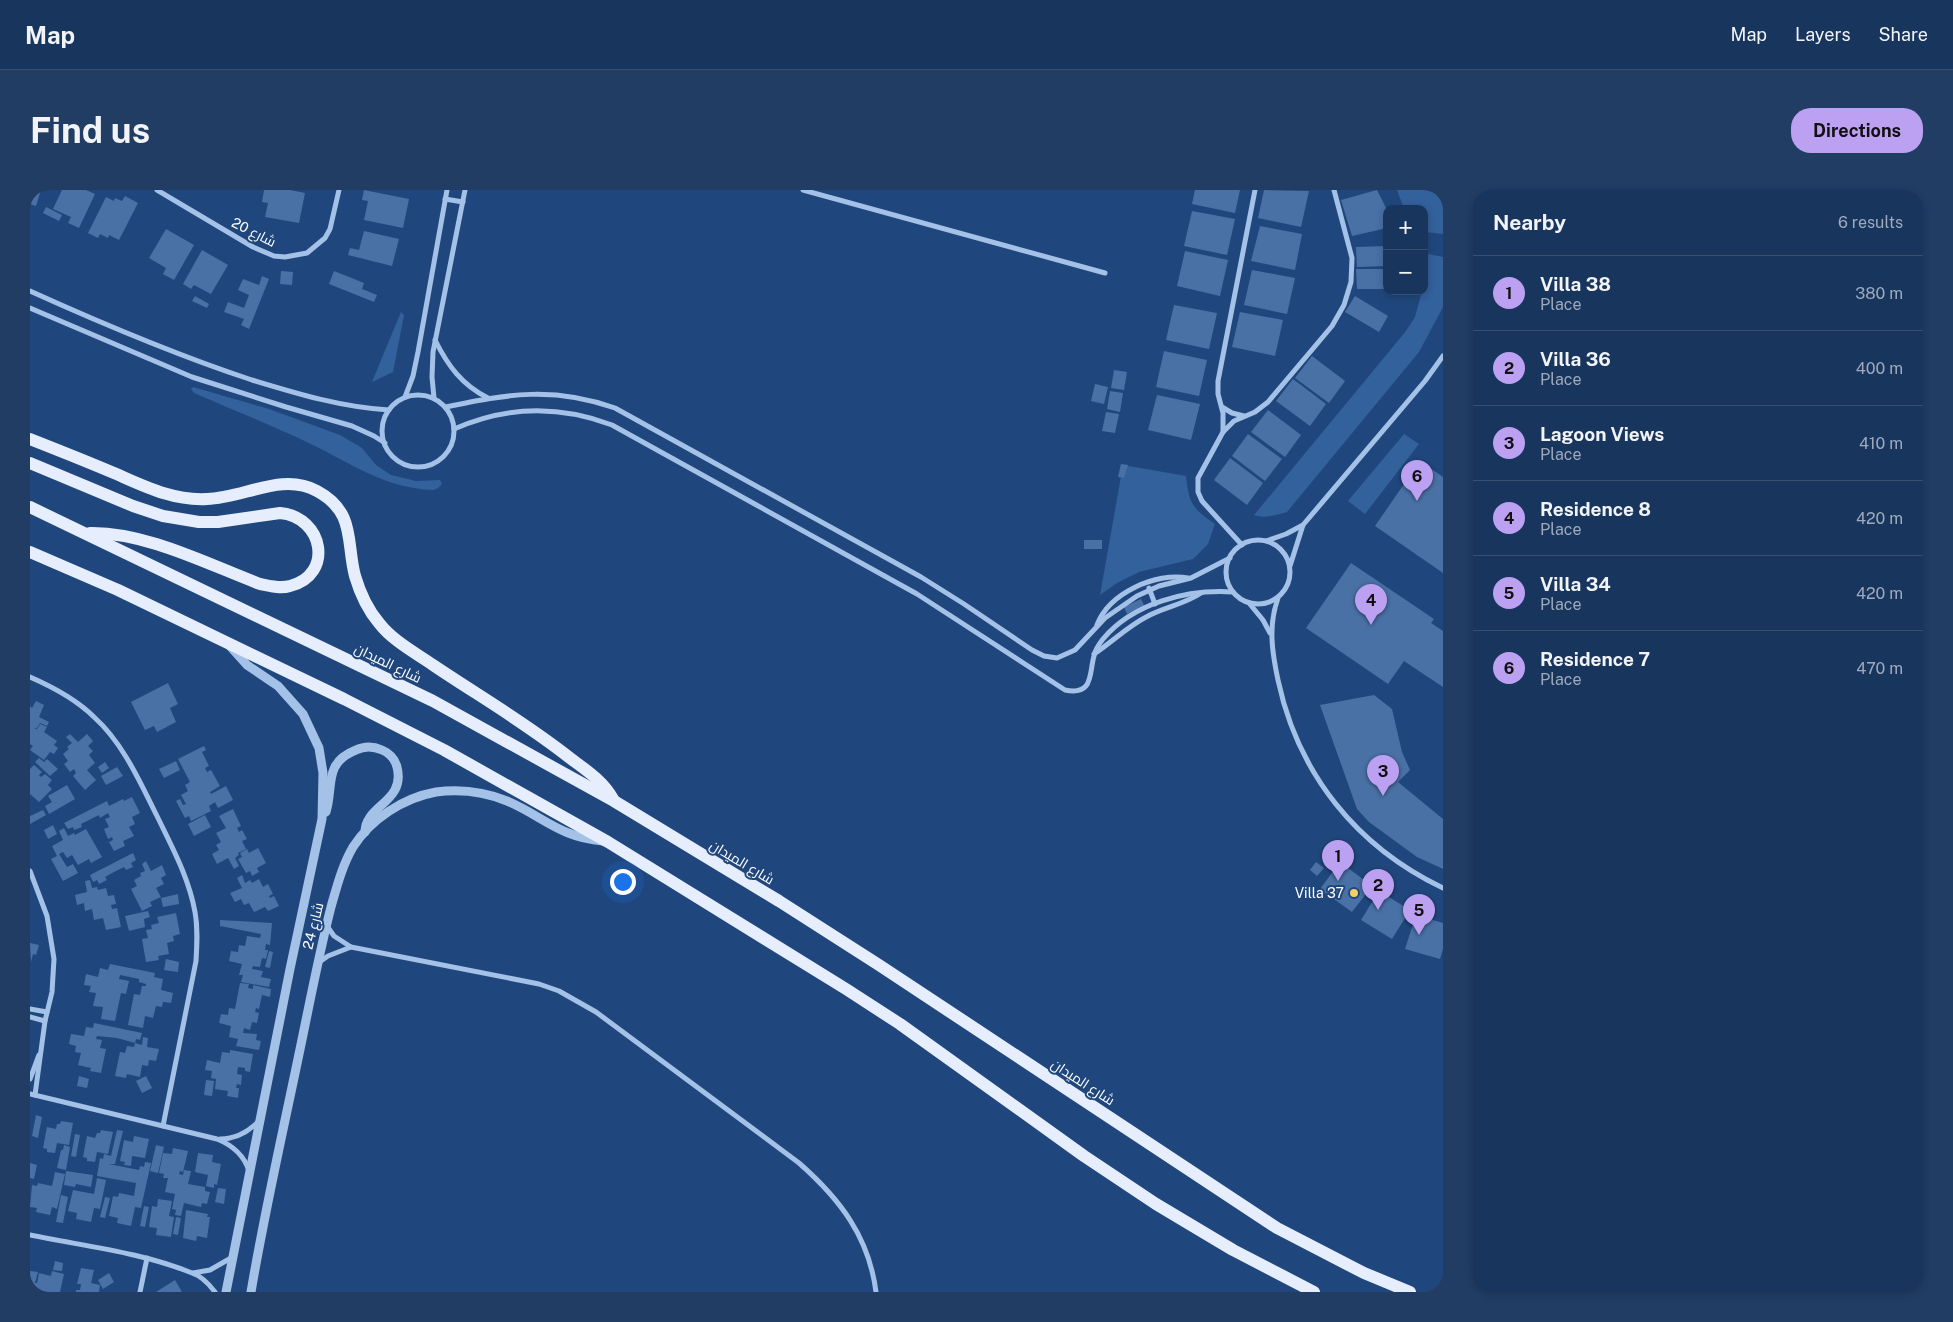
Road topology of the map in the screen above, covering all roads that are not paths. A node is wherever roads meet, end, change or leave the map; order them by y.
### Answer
1 (157, 190) edge
2 (339, 190) edge
3 (447, 190) edge
4 (465, 190) edge
5 (803, 190) edge
6 (1255, 190) edge
7 (1334, 190) edge
8 (445, 199) junction
9 (463, 202) junction
10 (1105, 273) dead end
11 (30, 292) edge
12 (30, 308) edge
13 (435, 340) junction
14 (1443, 356) edge
15 (405, 397) junction
16 (434, 398) junction
17 (489, 398) junction
18 (446, 407) junction
19 (1222, 407) junction
20 (389, 410) junction
21 (1244, 416) junction
22 (454, 429) junction
23 (1223, 432) junction
24 (30, 438) edge
25 (385, 443) junction
26 (30, 463) edge
27 (30, 508) edge
28 (1304, 525) junction
29 (86, 534) junction
30 (1266, 541) junction
31 (1242, 545) junction
32 (30, 552) edge
33 (1230, 558) junction
34 (1290, 566) junction
35 (1190, 578) junction
36 (1146, 583) junction
37 (1149, 590) junction
38 (1201, 592) junction
39 (1233, 592) junction
40 (1278, 598) junction
41 (1249, 603) junction
42 (1155, 604) junction
43 (1096, 627) junction
44 (1270, 633) junction
45 (229, 644) junction
46 (1094, 655) junction
47 (30, 677) edge
48 (614, 801) junction
49 (322, 819) junction
50 (365, 833) junction
51 (608, 842) junction
52 (30, 871) edge
53 (1443, 888) edge
54 (326, 926) junction
55 (351, 947) junction
56 (317, 964) junction
57 (30, 1009) edge
58 (47, 1012) junction
59 (30, 1017) edge
60 (45, 1021) junction
61 (40, 1052) junction
62 (30, 1079) edge
63 (33, 1095) edge
64 (259, 1121) junction
65 (163, 1126) junction
66 (217, 1139) junction
67 (250, 1175) junction
68 (30, 1235) edge
69 (147, 1258) junction
70 (233, 1258) junction
71 (193, 1273) junction
72 (140, 1292) edge
73 (215, 1292) edge
74 (226, 1292) edge
75 (250, 1292) edge
76 (876, 1292) edge
77 (1314, 1292) edge
78 (1410, 1292) edge

1 - 2 street, شارع 20
3 - 8 street
4 - 9 street
5 - 10 street
6 - 19 street
7 - 21 street
8 - 9 street
8 - 15 street
9 - 13 street
11 - 20 street
12 - 25 street
13 - 16 street
13 - 17 street
14 - 28 street
15 - 16 street
15 - 20 street
16 - 18 street
17 - 18 street
17 - 43 street
18 - 22 street
19 - 21 street
19 - 23 street
20 - 25 street
21 - 23 street
22 - 25 street
22 - 46 street
23 - 31 street
24 - 48 main road
26 - 29 main road
27 - 29 main road, شارع الميدان
28 - 30 street
28 - 34 street
29 - 48 main road, شارع الميدان
30 - 31 street
30 - 34 street
31 - 33 street
32 - 45 main road
33 - 35 street
33 - 39 street
34 - 40 street
35 - 36 street
35 - 37 street
36 - 37 street
36 - 43 street
37 - 42 street
37 - 43 street
38 - 39 street
38 - 42 street
38 - 46 street
39 - 41 street
40 - 41 street
40 - 44 street
41 - 44 street
42 - 46 street
44 - 53 street
45 - 49 street, شارع 24
45 - 51 main road
47 - 65 street
48 - 78 main road, شارع الميدان
49 - 50 street
49 - 64 street, شارع 24
50 - 51 street, شارع 24
50 - 54 street, شارع 24
51 - 77 main road
52 - 58 street
54 - 55 street
54 - 56 street, شارع 24
55 - 56 street
55 - 76 street
56 - 75 street, شارع 24
57 - 58 street
58 - 60 street
59 - 60 street
60 - 61 street
61 - 62 street
61 - 63 street
63 - 65 street
64 - 66 street
64 - 67 street, شارع 24
65 - 66 street
66 - 67 street
67 - 70 street, شارع 24
68 - 69 street
69 - 71 street
69 - 72 street
70 - 71 street
70 - 74 street, شارع 24
71 - 73 street

